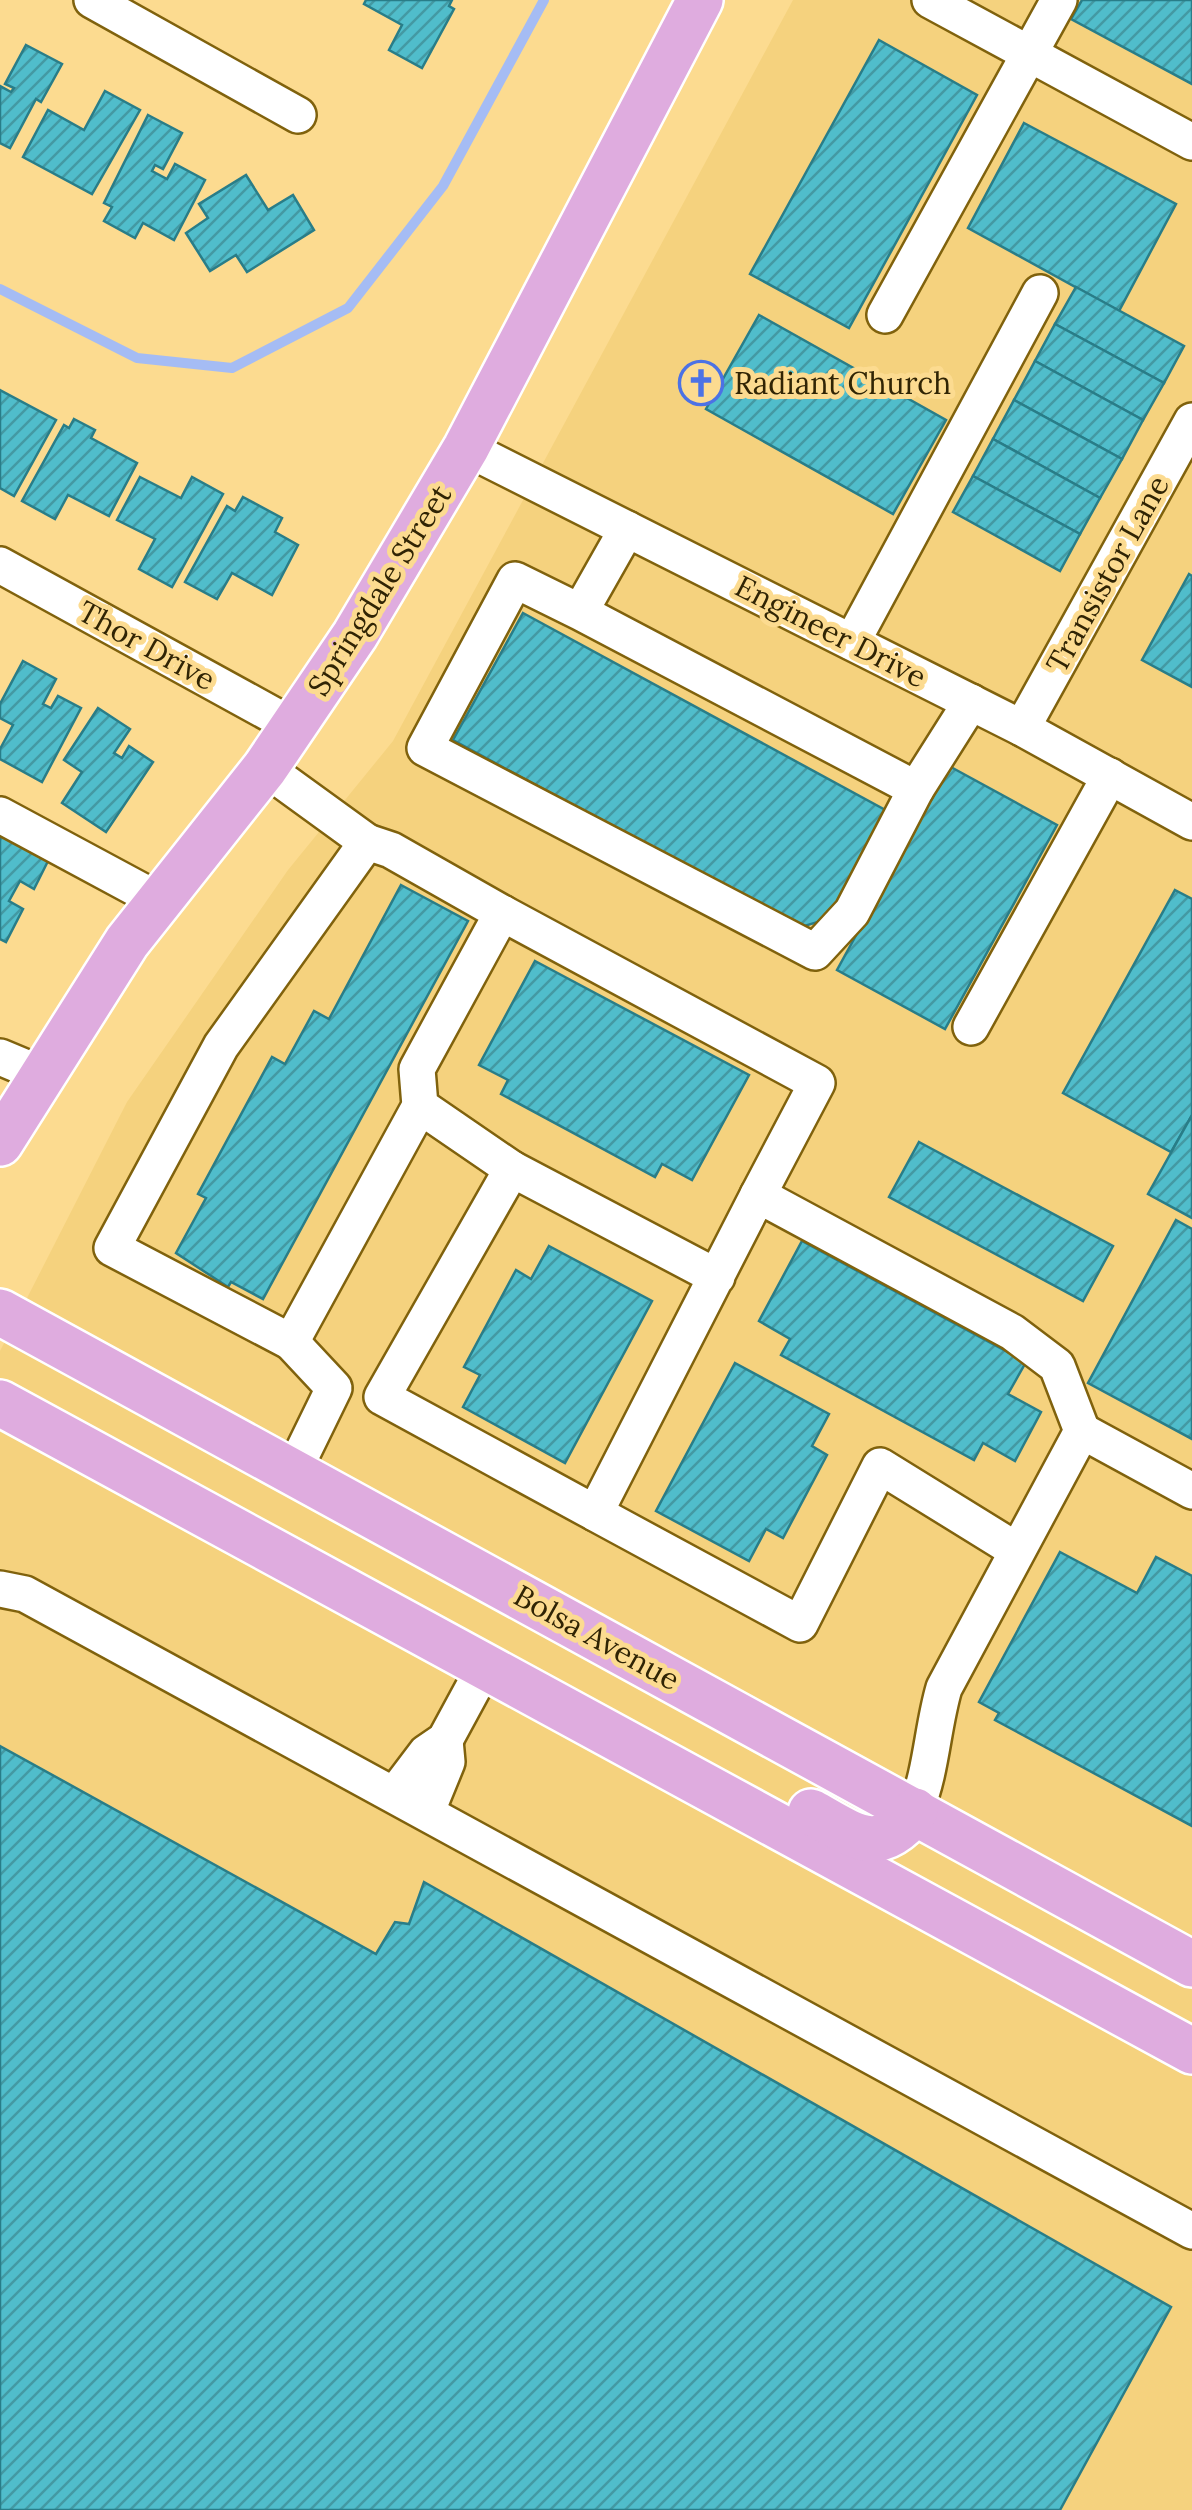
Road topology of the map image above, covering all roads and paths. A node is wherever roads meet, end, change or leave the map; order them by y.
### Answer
1 (92, 0) edge
2 (700, 0) edge
3 (930, 0) edge
4 (1060, 0) edge
5 (1030, 54) junction
6 (298, 114) dead end
7 (1192, 142) edge
8 (1040, 293) dead end
9 (885, 314) dead end
10 (1192, 420) edge
11 (466, 448) junction
12 (627, 529) junction
13 (0, 564) edge
14 (580, 612) junction
15 (852, 642) junction
16 (971, 702) junction
17 (294, 726) junction
18 (1022, 728) junction
19 (264, 768) junction
20 (1110, 776) junction
21 (916, 789) junction
22 (0, 815) edge
23 (1192, 822) edge
24 (368, 842) junction
25 (158, 900) junction
26 (502, 912) junction
27 (971, 1027) dead end
28 (0, 1056) edge
29 (43, 1075) junction
30 (420, 1106) junction
31 (0, 1144) edge
32 (512, 1168) junction
33 (758, 1195) junction
34 (717, 1277) junction
35 (0, 1312) edge
36 (291, 1342) junction
37 (334, 1388) junction
38 (382, 1398) junction
39 (0, 1403) edge
40 (1082, 1431) junction
41 (292, 1472) junction
42 (1192, 1491) edge
43 (595, 1513) junction
44 (1016, 1550) junction
45 (0, 1590) edge
46 (484, 1668) junction
47 (618, 1738) junction
48 (446, 1740) junction
49 (395, 1794) junction
50 (427, 1811) junction
51 (915, 1811) junction
52 (1192, 1964) edge
53 (1192, 2051) edge
54 (1192, 2231) edge

1 - 6 street
2 - 11 main road, Springdale Street
3 - 5 street
4 - 5 street
5 - 7 street
5 - 9 street
8 - 15 street
10 - 18 street, Transistor Lane
11 - 12 street, Engineer Drive
11 - 17 main road, Springdale Street
12 - 14 street
12 - 15 street, Engineer Drive
13 - 17 street, Thor Drive
14 - 21 street
14 - 21 street
15 - 16 street, Engineer Drive
16 - 18 street, Engineer Drive
16 - 21 street
17 - 19 main road, Springdale Street
18 - 20 street, Engineer Drive
19 - 24 street
19 - 25 main road, Springdale Street
20 - 23 street, Engineer Drive
20 - 27 street
22 - 25 street
24 - 26 street
24 - 36 street
25 - 29 main road, Springdale Street
26 - 30 street
26 - 33 street
28 - 29 street
29 - 31 main road, Springdale Street
30 - 32 street
30 - 36 street
32 - 34 street
32 - 38 street
33 - 34 street
33 - 40 street
34 - 43 street
35 - 41 main road, Bolsa Avenue
36 - 37 street
37 - 38 street
37 - 41 street
38 - 43 street
39 - 46 main road
40 - 42 street
40 - 44 street
41 - 51 main road, Bolsa Avenue
43 - 44 street
44 - 51 street
45 - 49 street
46 - 47 main road
46 - 48 street
47 - 51 main road
47 - 53 main road
48 - 49 street
48 - 50 street
49 - 50 street
50 - 54 street
51 - 52 main road, Bolsa Avenue

